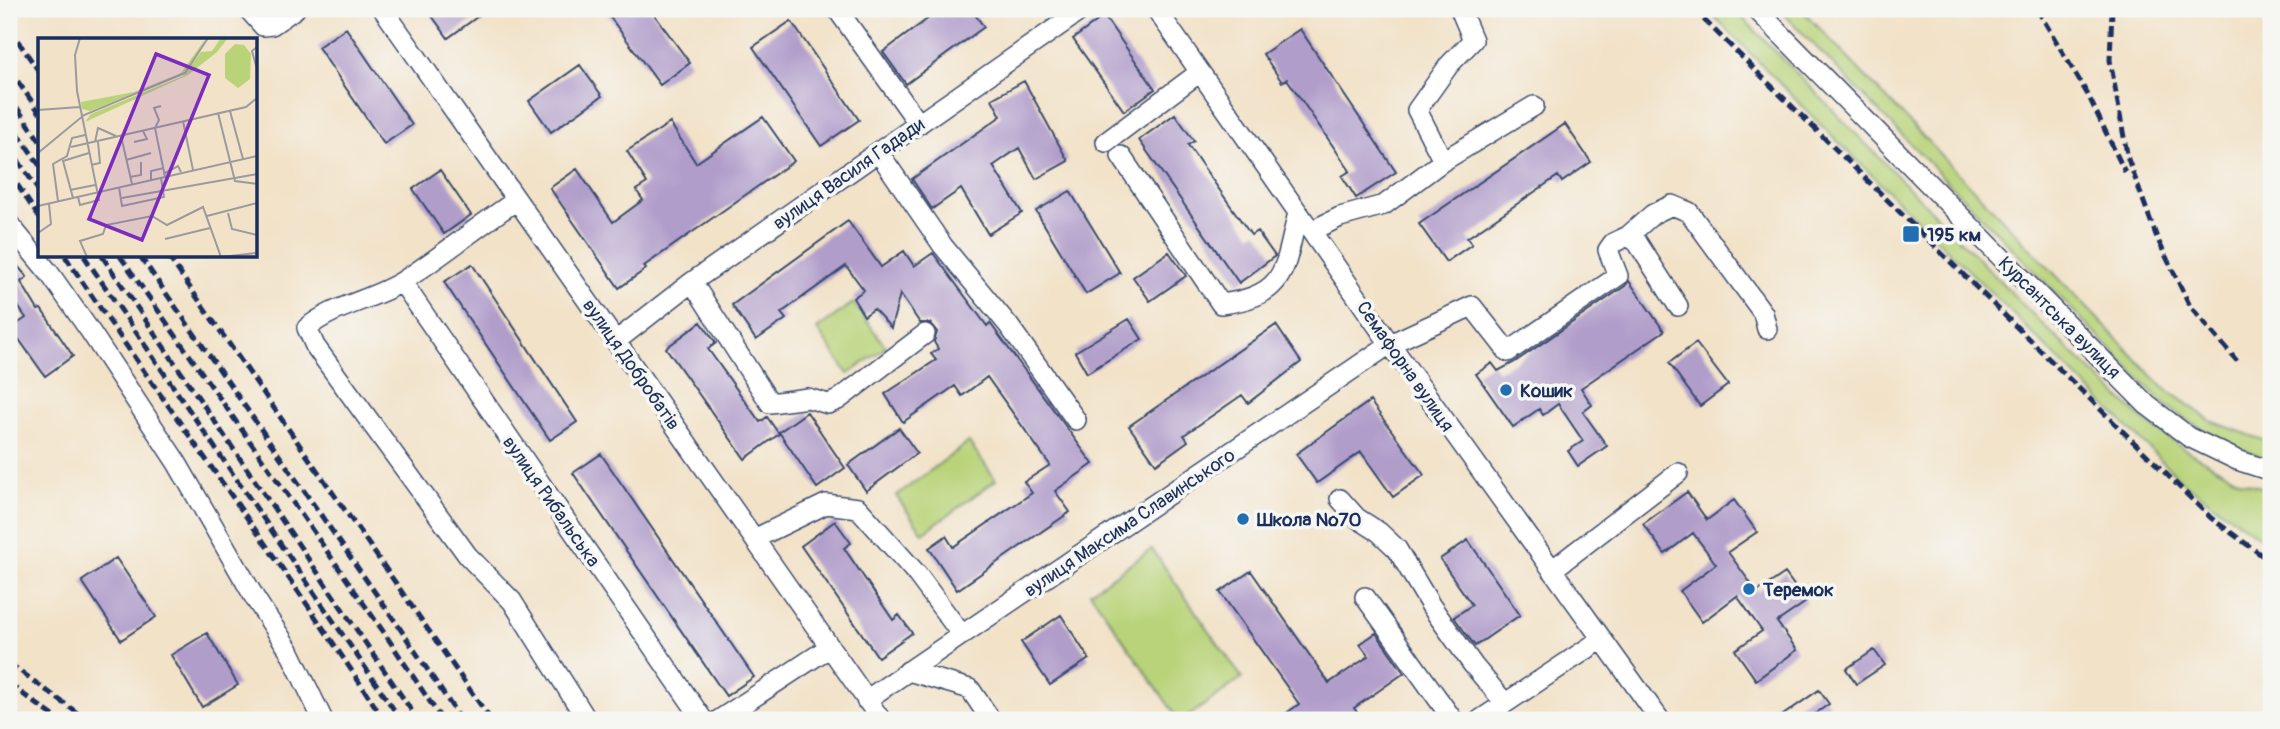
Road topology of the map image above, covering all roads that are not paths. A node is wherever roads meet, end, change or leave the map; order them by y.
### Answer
1 (248, 9) edge
2 (295, 9) edge
3 (383, 9) edge
4 (837, 9) edge
5 (1083, 9) edge
6 (1156, 9) edge
7 (1460, 9) edge
8 (1756, 9) edge
9 (1200, 72) junction
10 (1534, 106) dead end
11 (919, 124) junction
12 (879, 153) junction
13 (1443, 161) junction
14 (517, 200) junction
15 (1298, 212) junction
16 (9, 224) edge
17 (1311, 231) junction
18 (1628, 236) junction
19 (402, 282) junction
20 (692, 282) junction
21 (1678, 306) dead end
22 (1767, 329) dead end
23 (925, 334) dead end
24 (616, 341) junction
25 (1390, 344) junction
26 (1076, 420) dead end
27 (2271, 471) edge
28 (1678, 473) dead end
29 (1340, 499) dead end
30 (754, 539) junction
31 (1552, 570) junction
32 (1365, 597) dead end
33 (962, 635) junction
34 (1602, 639) junction
35 (830, 647) junction
36 (908, 671) junction
37 (866, 700) junction
38 (1505, 703) junction
39 (323, 720) edge
40 (587, 720) edge
41 (703, 720) edge
42 (719, 720) edge
43 (881, 720) edge
44 (991, 720) edge
45 (1453, 720) edge
46 (1480, 720) edge
47 (1660, 720) edge

1 - 2 street
3 - 14 street, вулиця Добробатів
4 - 11 street
5 - 11 street, вулиця Василя Гадади
6 - 9 street, Семафорна вулиця
7 - 13 street
8 - 27 street, Курсантська вулиця
9 - 15 street, Семафорна вулиця
9 - 15 street
10 - 13 street
11 - 12 street, вулиця Василя Гадади
12 - 20 street, вулиця Василя Гадади
12 - 26 street
13 - 17 street
14 - 19 street
14 - 24 street, вулиця Добробатів
15 - 17 street, Семафорна вулиця
16 - 39 street
17 - 25 street, Семафорна вулиця
18 - 21 street
18 - 22 street
18 - 25 street, вулиця Максима Славинського
19 - 40 street
19 - 41 street, вулиця Рибальська
20 - 23 street
20 - 24 street, вулиця Василя Гадади
24 - 30 street, вулиця Добробатів
25 - 31 street, Семафорна вулиця
25 - 33 street, вулиця Максима Славинського
28 - 31 street
29 - 38 street
30 - 33 street
30 - 35 street, вулиця Добробатів
31 - 34 street, Семафорна вулиця
32 - 45 street
33 - 36 street, вулиця Максима Славинського
34 - 38 street
34 - 47 street, Семафорна вулиця
35 - 37 street, вулиця Добробатів
35 - 42 street
36 - 37 street, вулиця Максима Славинського
36 - 44 street
37 - 43 street, вулиця Добробатів
38 - 46 street

